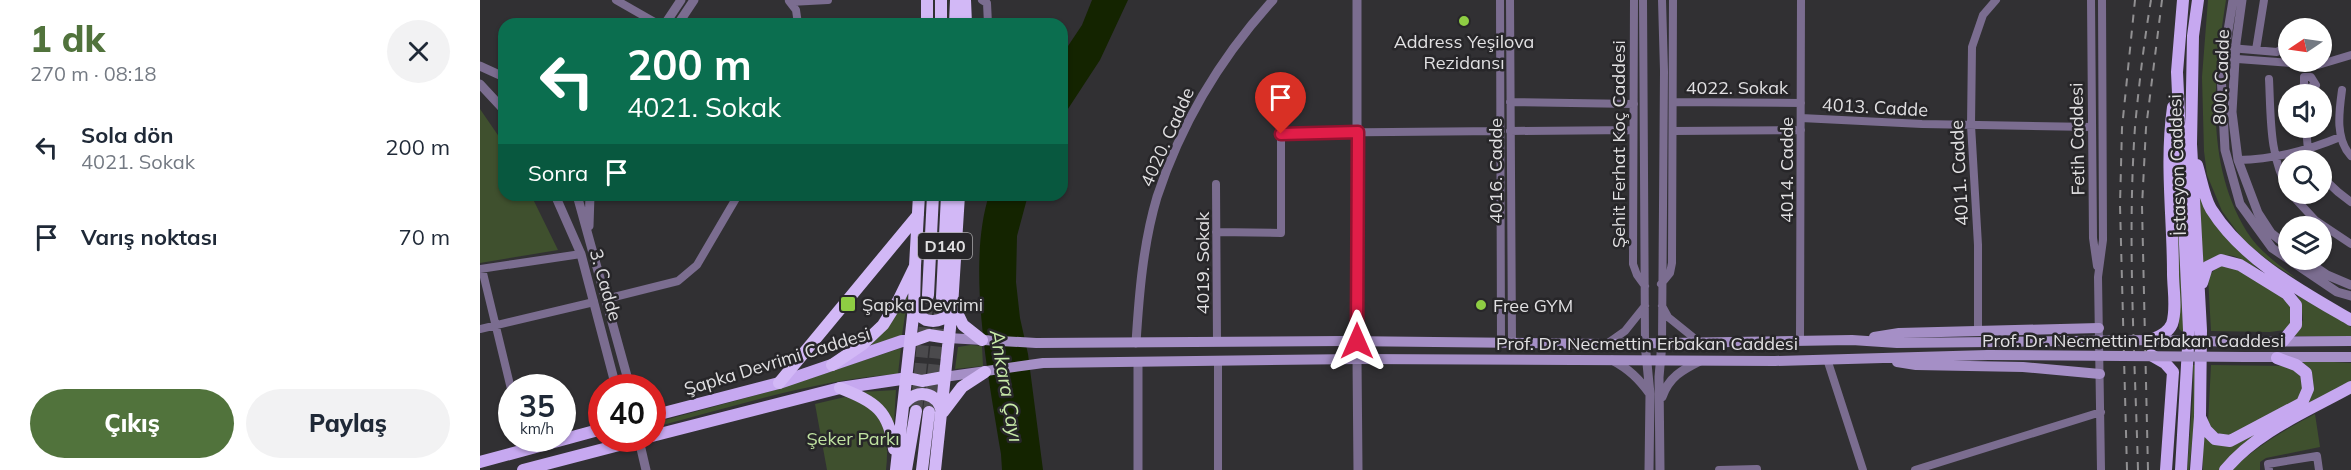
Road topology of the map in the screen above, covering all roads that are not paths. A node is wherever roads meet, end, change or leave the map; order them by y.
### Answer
1 (616, 0) edge
2 (681, 0) edge
3 (694, 0) edge
4 (828, 0) edge
5 (927, 0) edge
6 (941, 0) edge
7 (956, 0) edge
8 (965, 0) edge
9 (982, 0) edge
10 (1357, 0) edge
11 (1500, 0) edge
12 (1510, 0) edge
13 (1634, 0) edge
14 (1643, 0) edge
15 (1662, 0) edge
16 (1673, 0) edge
17 (1801, 0) edge
18 (1996, 0) edge
19 (2091, 0) edge
20 (2102, 0) edge
21 (2183, 0) edge
22 (2198, 0) edge
23 (2233, 0) edge
24 (2242, 0) edge
25 (2264, 0) edge
26 (789, 1) edge
27 (1267, 2) edge
28 (648, 18) edge
29 (669, 18) edge
30 (682, 18) edge
31 (797, 18) edge
32 (927, 18) edge
33 (941, 18) edge
34 (955, 18) edge
35 (966, 18) edge
36 (988, 18) edge
37 (2230, 48) junction
38 (2256, 50) junction
39 (2278, 51) edge
40 (2351, 55) edge
41 (2224, 58) junction
42 (2235, 59) junction
43 (480, 66) edge
44 (2177, 72) junction
45 (498, 74) edge
46 (2269, 79) dead end
47 (480, 84) edge
48 (2342, 90) dead end
49 (1510, 102) junction
50 (1673, 102) junction
51 (1801, 103) junction
52 (498, 104) edge
53 (1634, 104) junction
54 (1801, 118) junction
55 (1971, 125) junction
56 (2092, 127) junction
57 (1634, 130) junction
58 (1801, 130) junction
59 (1505, 131) junction
60 (1673, 131) junction
61 (1358, 132) junction
62 (2340, 137) junction
63 (2307, 138) edge
64 (2191, 144) junction
65 (2308, 150) joint
66 (2278, 156) edge
67 (2351, 156) edge
68 (2275, 157) junction
69 (2238, 160) junction
70 (2278, 164) edge
71 (1216, 184) dead end
72 (2332, 186) edge
73 (558, 201) edge
74 (579, 201) edge
75 (590, 201) edge
76 (734, 201) edge
77 (919, 201) edge
78 (933, 201) edge
79 (947, 201) edge
80 (958, 201) edge
81 (2351, 202) edge
82 (2301, 204) edge
83 (918, 215) junction
84 (1216, 232) junction
85 (2278, 238) edge
86 (589, 241) junction
87 (2351, 244) edge
88 (581, 254) junction
89 (915, 266) junction
90 (481, 269) edge
91 (2320, 270) edge
92 (2098, 276) junction
93 (1661, 284) junction
94 (2351, 285) edge
95 (1645, 286) junction
96 (2200, 287) junction
97 (927, 296) tunnel mouth
98 (2351, 296) edge
99 (606, 299) junction
100 (947, 299) junction
101 (594, 302) junction
102 (1661, 302) junction
103 (1645, 306) junction
104 (914, 307) junction
105 (2174, 315) junction
106 (2351, 320) edge
107 (495, 325) junction
108 (2099, 328) junction
109 (480, 329) edge
110 (2195, 330) junction
111 (1978, 331) junction
112 (948, 338) junction
113 (982, 340) junction
114 (1852, 340) junction
115 (2151, 340) junction
116 (2175, 340) junction
117 (912, 341) junction
118 (1357, 341) junction
119 (1800, 341) junction
120 (2283, 341) junction
121 (2351, 341) edge
122 (1217, 342) junction
123 (1699, 342) junction
124 (1136, 343) junction
125 (1507, 343) junction
126 (1645, 343) junction
127 (1662, 343) junction
128 (1605, 344) junction
129 (2151, 355) junction
130 (2175, 356) junction
131 (2351, 357) edge
132 (1660, 358) junction
133 (1870, 358) junction
134 (2277, 358) junction
135 (1357, 359) junction
136 (1610, 359) junction
137 (1827, 359) junction
138 (1647, 360) junction
139 (1701, 360) junction
140 (1218, 361) junction
141 (1138, 362) junction
142 (832, 365) junction
143 (985, 372) junction
144 (2173, 372) junction
145 (507, 374) edge
146 (613, 374) edge
147 (626, 374) edge
148 (2100, 374) junction
149 (945, 377) junction
150 (908, 378) junction
151 (779, 383) junction
152 (840, 387) junction
153 (2351, 387) edge
154 (1650, 394) junction
155 (904, 404) junction
156 (1660, 405) junction
157 (916, 411) tunnel mouth
158 (666, 412) edge
159 (929, 412) tunnel mouth
160 (2101, 412) junction
161 (942, 413) junction
162 (2200, 417) junction
163 (666, 432) edge
164 (588, 433) edge
165 (592, 452) edge
166 (643, 452) edge
167 (480, 462) edge
168 (2269, 467) edge
169 (899, 469) edge
170 (1757, 469) edge
171 (523, 470) edge
172 (646, 470) edge
173 (922, 470) edge
174 (935, 470) edge
175 (1138, 470) edge
176 (1218, 470) edge
177 (1358, 470) edge
178 (1649, 470) edge
179 (1660, 470) edge
180 (1719, 470) edge
181 (1863, 470) edge
182 (1915, 470) edge
183 (2101, 470) edge
184 (2166, 470) edge
185 (2181, 470) edge
186 (2196, 470) edge
187 (2225, 470) edge
188 (2319, 470) edge

1 - 28 street
2 - 29 street
3 - 30 street
4 - 26 street
5 - 32 highway
6 - 33 highway
7 - 34 highway
8 - 35 highway
9 - 36 street
10 - 61 street
11 - 59 street, 4016. Cadde
12 - 49 street, 4016. Cadde
13 - 53 street, Şehit Ferhat Koç Caddesi
14 - 95 street, Şehit Ferhat Koç Caddesi
15 - 93 street
16 - 50 street
17 - 51 street, 4014. Cadde
18 - 55 street, 4011. Cadde
19 - 56 street, Fetih Caddesi
20 - 92 street, Fetih Caddesi
21 - 44 main road, İstasyon Caddesi
22 - 64 main road, İstasyon Caddesi
23 - 37 street, 800. Cadde
24 - 37 street, 800. Cadde
25 - 38 street
26 - 31 street
27 - 124 street, 4020. Cadde
37 - 38 street
37 - 41 street, 800. Cadde
37 - 42 street, 800. Cadde
38 - 39 street
40 - 42 street
41 - 42 street
41 - 98 street, 800. Cadde
42 - 69 street, 800. Cadde
43 - 45 street
44 - 105 main road
44 - 110 main road, İstasyon Caddesi
46 - 68 street
47 - 52 street
48 - 62 street
49 - 53 street
49 - 59 street, 4016. Cadde
50 - 51 street, 4022. Sokak
50 - 60 street
51 - 54 street, 4014. Cadde
53 - 57 street, Şehit Ferhat Koç Caddesi
54 - 55 street, 4013. Cadde
54 - 58 street, 4014. Cadde
55 - 56 street, 4013. Cadde
55 - 111 street, 4011. Cadde
56 - 92 street, Fetih Caddesi
57 - 59 street
57 - 95 street, Şehit Ferhat Koç Caddesi
58 - 60 street
58 - 119 street, 4014. Cadde
59 - 61 street
59 - 125 street, 4016. Cadde
60 - 93 street
61 - 84 street
61 - 118 street
62 - 65 street
62 - 67 street
63 - 65 street
64 - 96 main road, İstasyon Caddesi
64 - 106 main road
66 - 68 street
68 - 69 street
68 - 70 street
69 - 85 street, 800. Cadde
71 - 84 street, 4019. Sokak
72 - 81 street
73 - 88 street, 3. Cadde
74 - 86 street, 3. Cadde
75 - 86 street
76 - 99 street
77 - 83 highway
78 - 97 highway, D140
79 - 100 highway, D140
80 - 100 highway
82 - 87 street
83 - 89 highway
83 - 151 highway
84 - 122 street, 4019. Sokak
86 - 99 street, 3. Cadde
88 - 90 street
88 - 101 street, 3. Cadde
89 - 104 highway
89 - 142 highway
90 - 107 street
91 - 94 street
92 - 108 street, Fetih Caddesi
93 - 102 street
95 - 103 street, Şehit Ferhat Koç Caddesi
96 - 110 main road, İstasyon Caddesi
96 - 120 main road
99 - 101 street
99 - 147 street, 3. Cadde
100 - 104 highway
100 - 112 highway
100 - 113 highway
101 - 107 street
101 - 146 street, 3. Cadde
102 - 123 street
102 - 127 street
103 - 126 street, Şehit Ferhat Koç Caddesi
103 - 128 street
104 - 117 highway
105 - 115 main road
105 - 116 main road
107 - 109 street
107 - 145 street
108 - 111 main road
108 - 148 street, Fetih Caddesi
110 - 162 main road
110 - 185 main road
111 - 114 main road
112 - 113 main road, Prof. Dr. Necmettin Erbakan Caddesi
112 - 117 highway
112 - 149 highway
113 - 124 main road, Prof. Dr. Necmettin Erbakan Caddesi
114 - 115 main road, Prof. Dr. Necmettin Erbakan Caddesi, bridge
114 - 119 main road, Prof. Dr. Necmettin Erbakan Caddesi
115 - 116 main road, Prof. Dr. Necmettin Erbakan Caddesi, bridge
116 - 120 main road, Prof. Dr. Necmettin Erbakan Caddesi, bridge
116 - 130 main road, bridge
117 - 142 main road, Şapka Devrimi Caddesi
117 - 150 highway
118 - 122 main road, Prof. Dr. Necmettin Erbakan Caddesi
118 - 125 main road, Prof. Dr. Necmettin Erbakan Caddesi
119 - 123 main road, Prof. Dr. Necmettin Erbakan Caddesi
120 - 121 main road, Prof. Dr. Necmettin Erbakan Caddesi
122 - 124 main road, Prof. Dr. Necmettin Erbakan Caddesi
123 - 127 main road, Prof. Dr. Necmettin Erbakan Caddesi
125 - 128 main road, Prof. Dr. Necmettin Erbakan Caddesi
126 - 127 main road, Prof. Dr. Necmettin Erbakan Caddesi
126 - 128 main road, Prof. Dr. Necmettin Erbakan Caddesi
126 - 138 street
127 - 132 street
129 - 130 main road, Prof. Dr. Necmettin Erbakan Caddesi, bridge
129 - 133 main road, Prof. Dr. Necmettin Erbakan Caddesi, bridge
129 - 144 main road
130 - 134 main road, Prof. Dr. Necmettin Erbakan Caddesi, bridge
130 - 144 main road
131 - 134 main road, Prof. Dr. Necmettin Erbakan Caddesi
132 - 138 main road, Prof. Dr. Necmettin Erbakan Caddesi
132 - 139 main road, Prof. Dr. Necmettin Erbakan Caddesi
132 - 156 street
133 - 137 main road, Prof. Dr. Necmettin Erbakan Caddesi
133 - 148 main road
134 - 162 main road
135 - 136 main road, Prof. Dr. Necmettin Erbakan Caddesi
135 - 140 main road, Prof. Dr. Necmettin Erbakan Caddesi
135 - 177 street
136 - 138 main road, Prof. Dr. Necmettin Erbakan Caddesi
136 - 154 street
137 - 139 main road, Prof. Dr. Necmettin Erbakan Caddesi
137 - 181 street
138 - 154 street
139 - 156 street
140 - 141 main road, Prof. Dr. Necmettin Erbakan Caddesi
140 - 176 street
141 - 143 main road, Prof. Dr. Necmettin Erbakan Caddesi
141 - 175 street
142 - 151 main road, Şapka Devrimi Caddesi
143 - 149 main road, Prof. Dr. Necmettin Erbakan Caddesi
143 - 161 highway
144 - 184 main road
148 - 160 street, Fetih Caddesi
149 - 150 highway
149 - 161 highway
150 - 152 main road, Şapka Devrimi Caddesi
150 - 155 highway
151 - 158 main road, Şapka Devrimi Caddesi
152 - 163 main road, Şapka Devrimi Caddesi
152 - 169 highway
153 - 187 main road
154 - 178 street
155 - 161 highway
155 - 169 highway
156 - 179 street
157 - 169 highway
159 - 173 highway
160 - 182 street
160 - 183 street, Fetih Caddesi
161 - 174 highway
162 - 186 main road
164 - 167 main road
165 - 171 main road
166 - 172 street
168 - 188 street
170 - 180 street

